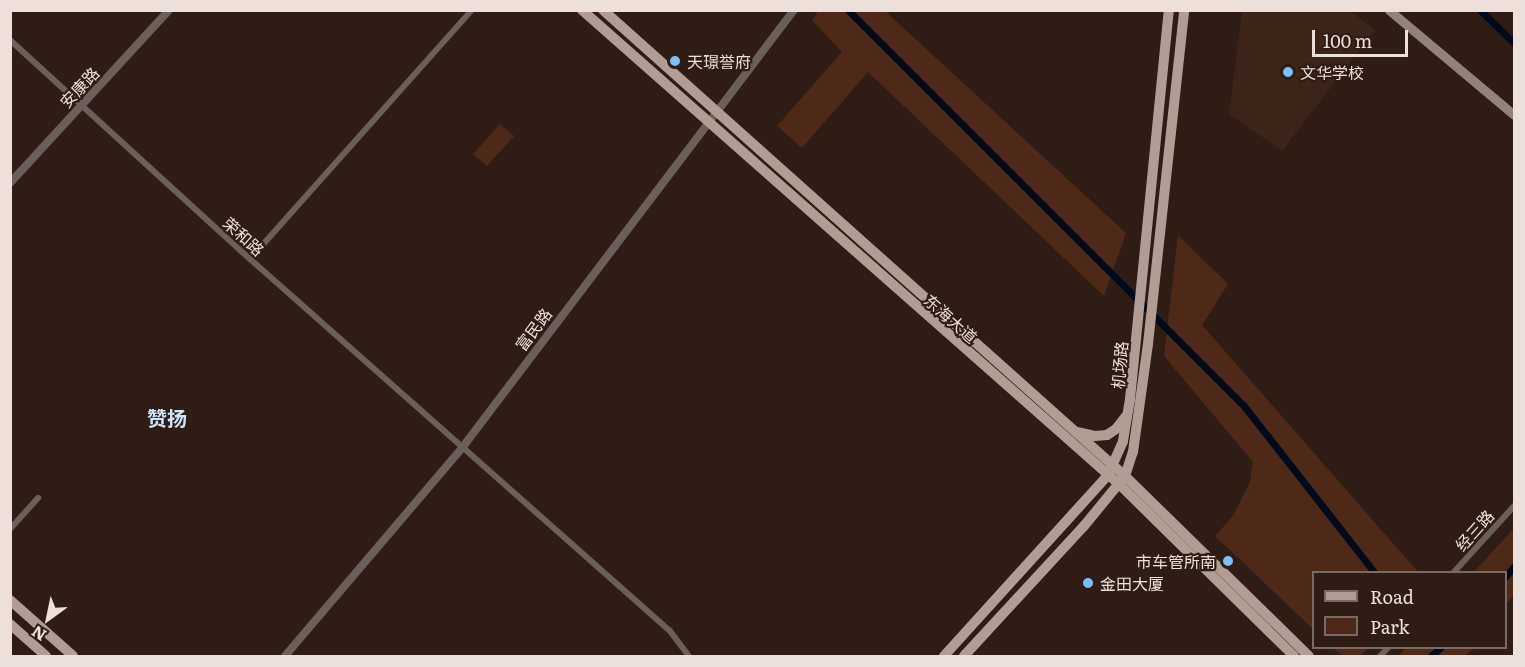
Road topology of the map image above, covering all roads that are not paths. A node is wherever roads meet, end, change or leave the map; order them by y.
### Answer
1 (169, 10) edge
2 (472, 10) edge
3 (582, 10) edge
4 (603, 10) edge
5 (794, 10) edge
6 (1169, 10) edge
7 (1184, 10) edge
8 (1389, 10) edge
9 (10, 40) edge
10 (82, 105) junction
11 (716, 112) junction
12 (1515, 115) edge
13 (708, 123) junction
14 (10, 183) edge
15 (250, 260) junction
16 (1128, 414) junction
17 (1072, 429) junction
18 (462, 448) junction
19 (1110, 470) junction
20 (1123, 480) junction
21 (38, 498) dead end
22 (1515, 506) edge
23 (10, 529) edge
24 (1456, 571) edge
25 (10, 600) edge
26 (10, 624) edge
27 (46, 657) edge
28 (73, 657) edge
29 (285, 657) edge
30 (689, 657) edge
31 (944, 657) edge
32 (964, 657) edge
33 (1294, 657) edge
34 (1309, 657) edge

1 - 10 street, 安康路
2 - 15 street
3 - 13 main road, 东海大道
4 - 11 main road, 东海大道
5 - 11 street, 富民路
6 - 16 main road, 机场路
7 - 20 main road, 机场路
8 - 12 main road
9 - 10 street, 荣和路
10 - 14 street, 安康路
10 - 15 street, 荣和路
11 - 13 street, 富民路
11 - 17 main road, 东海大道
13 - 18 street, 富民路
13 - 19 main road, 东海大道
15 - 18 street, 荣和路
16 - 17 main road
16 - 19 main road, 机场路
17 - 19 main road, 东海大道
18 - 29 street, 富民路
18 - 30 street, 荣和路
19 - 20 main road, 东海大道
19 - 31 main road, 机场路
20 - 32 main road, 机场路
20 - 33 main road, 东海大道
20 - 34 main road, 东海大道
21 - 23 street
22 - 24 street, 经三路
25 - 28 main road
26 - 27 main road

